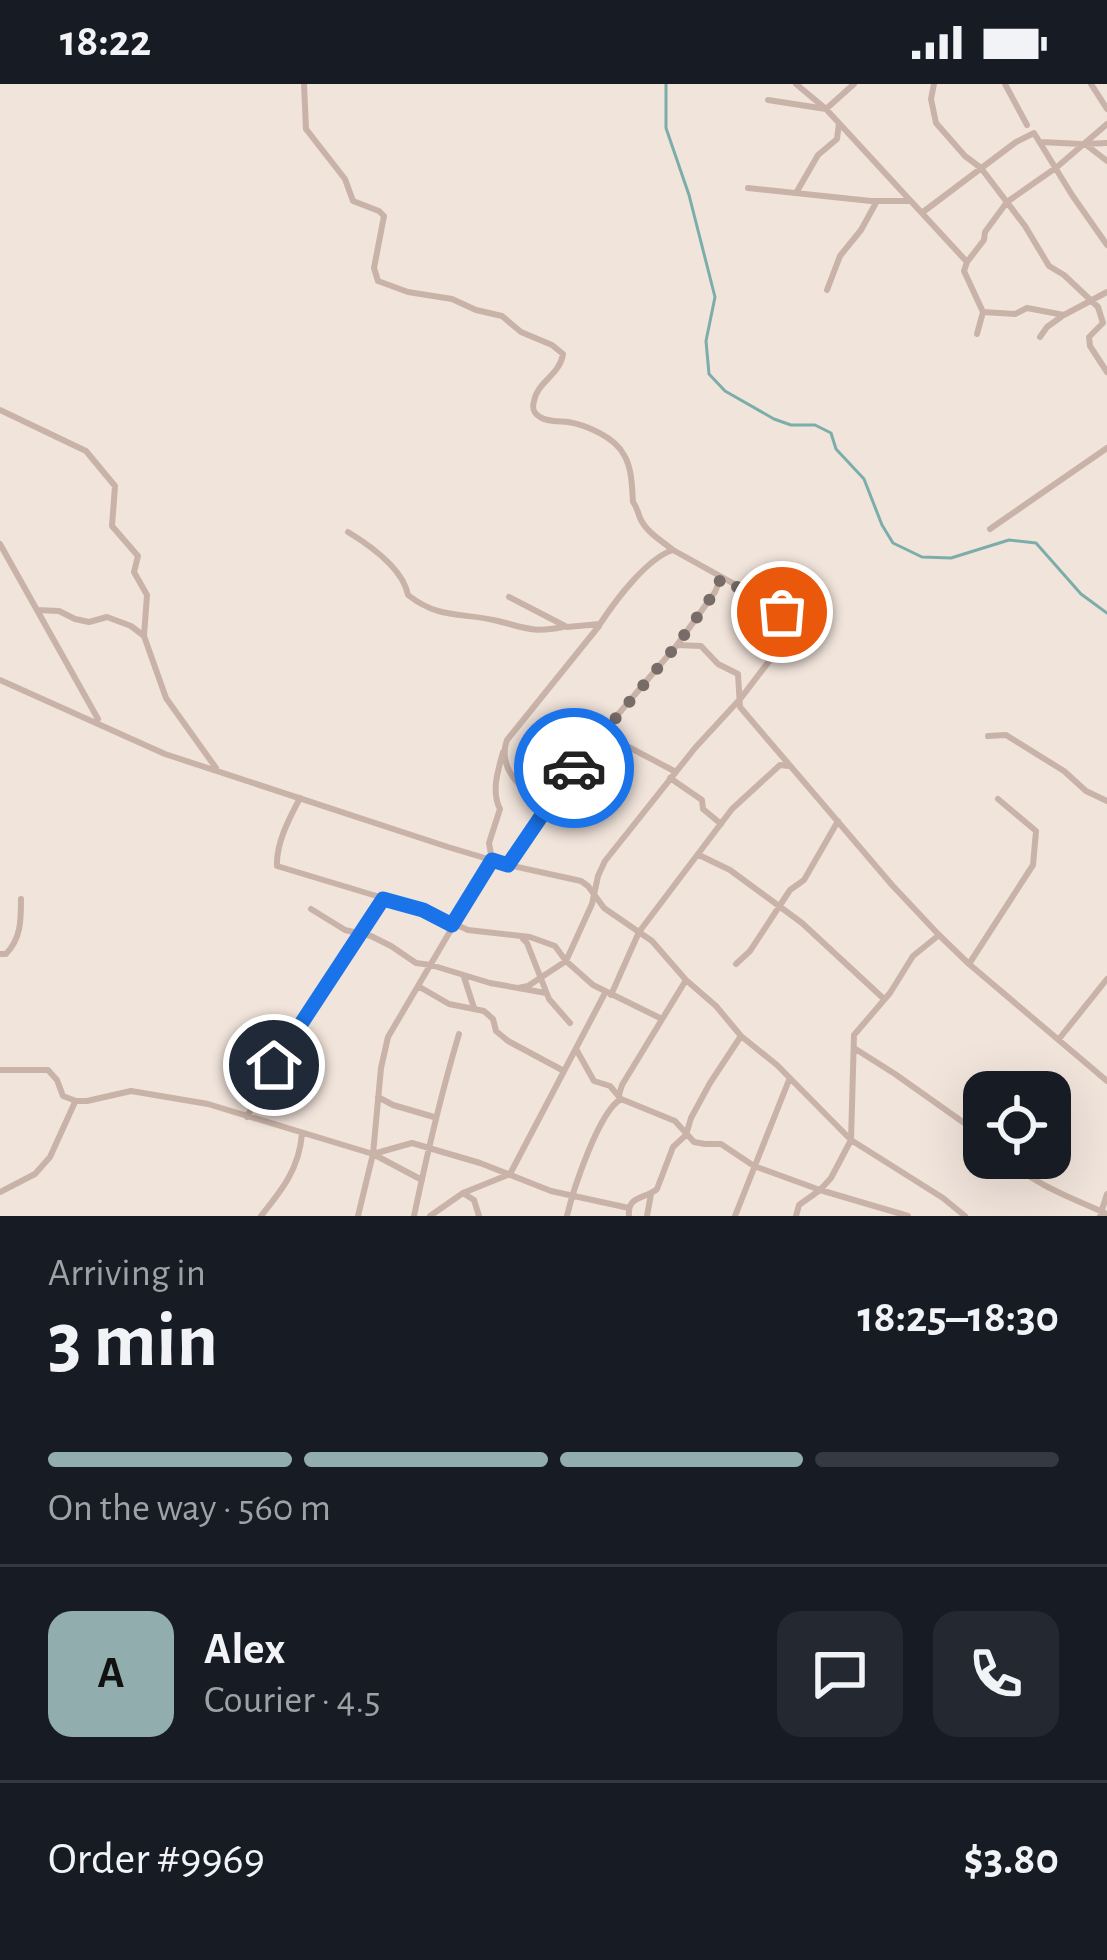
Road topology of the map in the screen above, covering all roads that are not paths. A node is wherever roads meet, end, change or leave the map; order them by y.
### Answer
1 (304, 84) edge
2 (796, 84) edge
3 (854, 84) edge
4 (934, 84) edge
5 (1004, 84) edge
6 (1091, 84) edge
7 (768, 100) dead end
8 (826, 109) junction
9 (1107, 109) edge
10 (839, 123) junction
11 (1107, 124) edge
12 (1027, 125) dead end
13 (1040, 142) junction
14 (1107, 143) edge
15 (1085, 145) junction
16 (1107, 161) edge
17 (1058, 167) junction
18 (981, 168) junction
19 (748, 188) dead end
20 (796, 193) junction
21 (877, 201) junction
22 (911, 201) junction
23 (1007, 202) junction
24 (923, 212) junction
25 (1107, 245) edge
26 (967, 262) junction
27 (827, 290) dead end
28 (1107, 292) edge
29 (1092, 301) junction
30 (982, 312) junction
31 (1064, 315) junction
32 (977, 334) dead end
33 (1040, 337) dead end
34 (1107, 355) edge
35 (1099, 362) junction
36 (1107, 372) edge
37 (0, 410) edge
38 (1107, 448) edge
39 (990, 530) dead end
40 (348, 532) dead end
41 (0, 544) edge
42 (673, 550) junction
43 (721, 578) junction
44 (509, 598) dead end
45 (37, 610) junction
46 (600, 624) junction
47 (567, 627) junction
48 (144, 636) junction
49 (677, 645) junction
50 (0, 680) edge
51 (741, 698) junction
52 (100, 722) junction
53 (603, 733) junction
54 (988, 736) dead end
55 (502, 752) junction
56 (791, 766) junction
57 (219, 771) junction
58 (673, 775) junction
59 (300, 799) junction
60 (998, 799) dead end
61 (1107, 801) edge
62 (546, 805) junction
63 (838, 821) junction
64 (721, 824) junction
65 (523, 842) junction
66 (698, 854) junction
67 (492, 860) junction
68 (508, 865) junction
69 (528, 868) junction
70 (594, 894) junction
71 (21, 899) dead end
72 (383, 899) junction
73 (778, 907) junction
74 (311, 909) dead end
75 (452, 925) junction
76 (639, 932) junction
77 (360, 933) junction
78 (939, 935) junction
79 (520, 936) junction
80 (0, 954) edge
81 (566, 961) junction
82 (431, 964) junction
83 (736, 964) dead end
84 (969, 964) junction
85 (464, 975) junction
86 (538, 977) junction
87 (1107, 979) edge
88 (686, 980) junction
89 (418, 986) junction
90 (518, 988) junction
91 (546, 993) junction
92 (608, 994) junction
93 (884, 999) junction
94 (474, 1008) junction
95 (662, 1019) junction
96 (570, 1023) dead end
97 (459, 1034) dead end
98 (741, 1036) junction
99 (1060, 1039) junction
100 (853, 1047) junction
101 (576, 1049) junction
102 (0, 1070) edge
103 (565, 1072) junction
104 (789, 1080) junction
105 (1107, 1081) edge
106 (378, 1097) junction
107 (620, 1097) junction
108 (76, 1101) junction
109 (248, 1117) junction
110 (434, 1117) junction
111 (963, 1123) edge
112 (302, 1134) junction
113 (686, 1135) junction
114 (851, 1140) junction
115 (428, 1148) junction
116 (373, 1154) junction
117 (754, 1166) junction
118 (510, 1174) junction
119 (1031, 1179) edge
120 (422, 1180) junction
121 (820, 1190) junction
122 (0, 1192) edge
123 (463, 1192) junction
124 (573, 1194) junction
125 (651, 1194) junction
126 (1107, 1194) edge
127 (868, 1203) junction
128 (629, 1212) edge
129 (1102, 1213) edge
130 (260, 1216) edge
131 (358, 1216) edge
132 (414, 1216) edge
133 (430, 1216) edge
134 (479, 1216) edge
135 (567, 1216) edge
136 (647, 1216) edge
137 (735, 1216) edge
138 (796, 1216) edge
139 (864, 1216) edge
140 (908, 1216) edge
141 (965, 1216) edge

1 - 42 street
2 - 8 street
3 - 8 street
4 - 18 street
5 - 12 street
6 - 9 street
7 - 8 street
8 - 10 street
10 - 20 street
10 - 22 street
11 - 15 street
13 - 15 street
13 - 17 street
13 - 18 street
14 - 15 street
15 - 16 street
15 - 17 street
17 - 23 street
17 - 25 street
18 - 23 street
18 - 24 street
19 - 20 street
20 - 21 street
21 - 22 street
21 - 27 street
22 - 24 street
23 - 26 street
23 - 29 street
24 - 26 street
26 - 30 street
28 - 29 street
29 - 31 street
29 - 35 street
30 - 31 street
30 - 32 street
31 - 33 street
34 - 35 street
35 - 36 street
37 - 48 street
38 - 39 street
40 - 47 street
41 - 45 street
42 - 43 street
42 - 46 street
43 - 49 street
43 - 51 street
44 - 47 street
45 - 48 street
45 - 52 street
46 - 47 street
46 - 55 street
48 - 57 street
49 - 51 street
49 - 53 street
50 - 52 street
51 - 56 street
51 - 58 street
52 - 57 street
53 - 58 street
53 - 62 street
54 - 61 street
55 - 62 street
55 - 67 street
56 - 63 street
56 - 64 street
57 - 59 street
58 - 64 street
58 - 70 street
59 - 67 street
59 - 72 street
60 - 84 street
62 - 65 street
63 - 73 street
63 - 78 street
64 - 66 street
65 - 68 street
65 - 69 street
66 - 73 street
66 - 76 street
67 - 68 street
67 - 75 street
68 - 69 street
69 - 70 street
70 - 76 street
70 - 81 street
71 - 80 street
72 - 75 street
72 - 77 street
73 - 83 street
73 - 93 street
74 - 77 street
75 - 79 street
75 - 82 street
76 - 88 street
76 - 92 street
77 - 82 street
77 - 109 street
78 - 84 street
78 - 93 street
79 - 81 street
79 - 86 street
81 - 86 street
81 - 92 street
82 - 85 street
82 - 89 street
84 - 99 street
85 - 90 street
85 - 94 street
86 - 90 street
86 - 91 street
87 - 99 street
88 - 95 street
88 - 98 street
89 - 94 street
89 - 106 street
90 - 91 street
91 - 96 street
92 - 95 street
92 - 101 street
93 - 100 street
94 - 103 street
95 - 107 street
97 - 110 street
98 - 104 street
98 - 113 street
99 - 105 street
100 - 111 street
100 - 114 street
101 - 103 street
101 - 107 street
102 - 108 street
103 - 118 street
104 - 114 street
104 - 117 street
106 - 110 street
106 - 116 street
107 - 113 street
107 - 124 street
108 - 109 street
108 - 122 street
109 - 112 street
110 - 115 street
112 - 116 street
112 - 130 street
113 - 117 street
113 - 125 street
114 - 121 street
114 - 141 street
115 - 116 street
115 - 118 street
115 - 120 street
116 - 120 street
116 - 131 street
117 - 121 street
117 - 137 street
118 - 123 street
118 - 124 street
119 - 129 street
120 - 132 street
121 - 127 street
121 - 138 street
123 - 133 street
123 - 134 street
124 - 128 street
124 - 135 street
125 - 128 street
125 - 136 street
126 - 129 street
127 - 139 street
127 - 140 street

